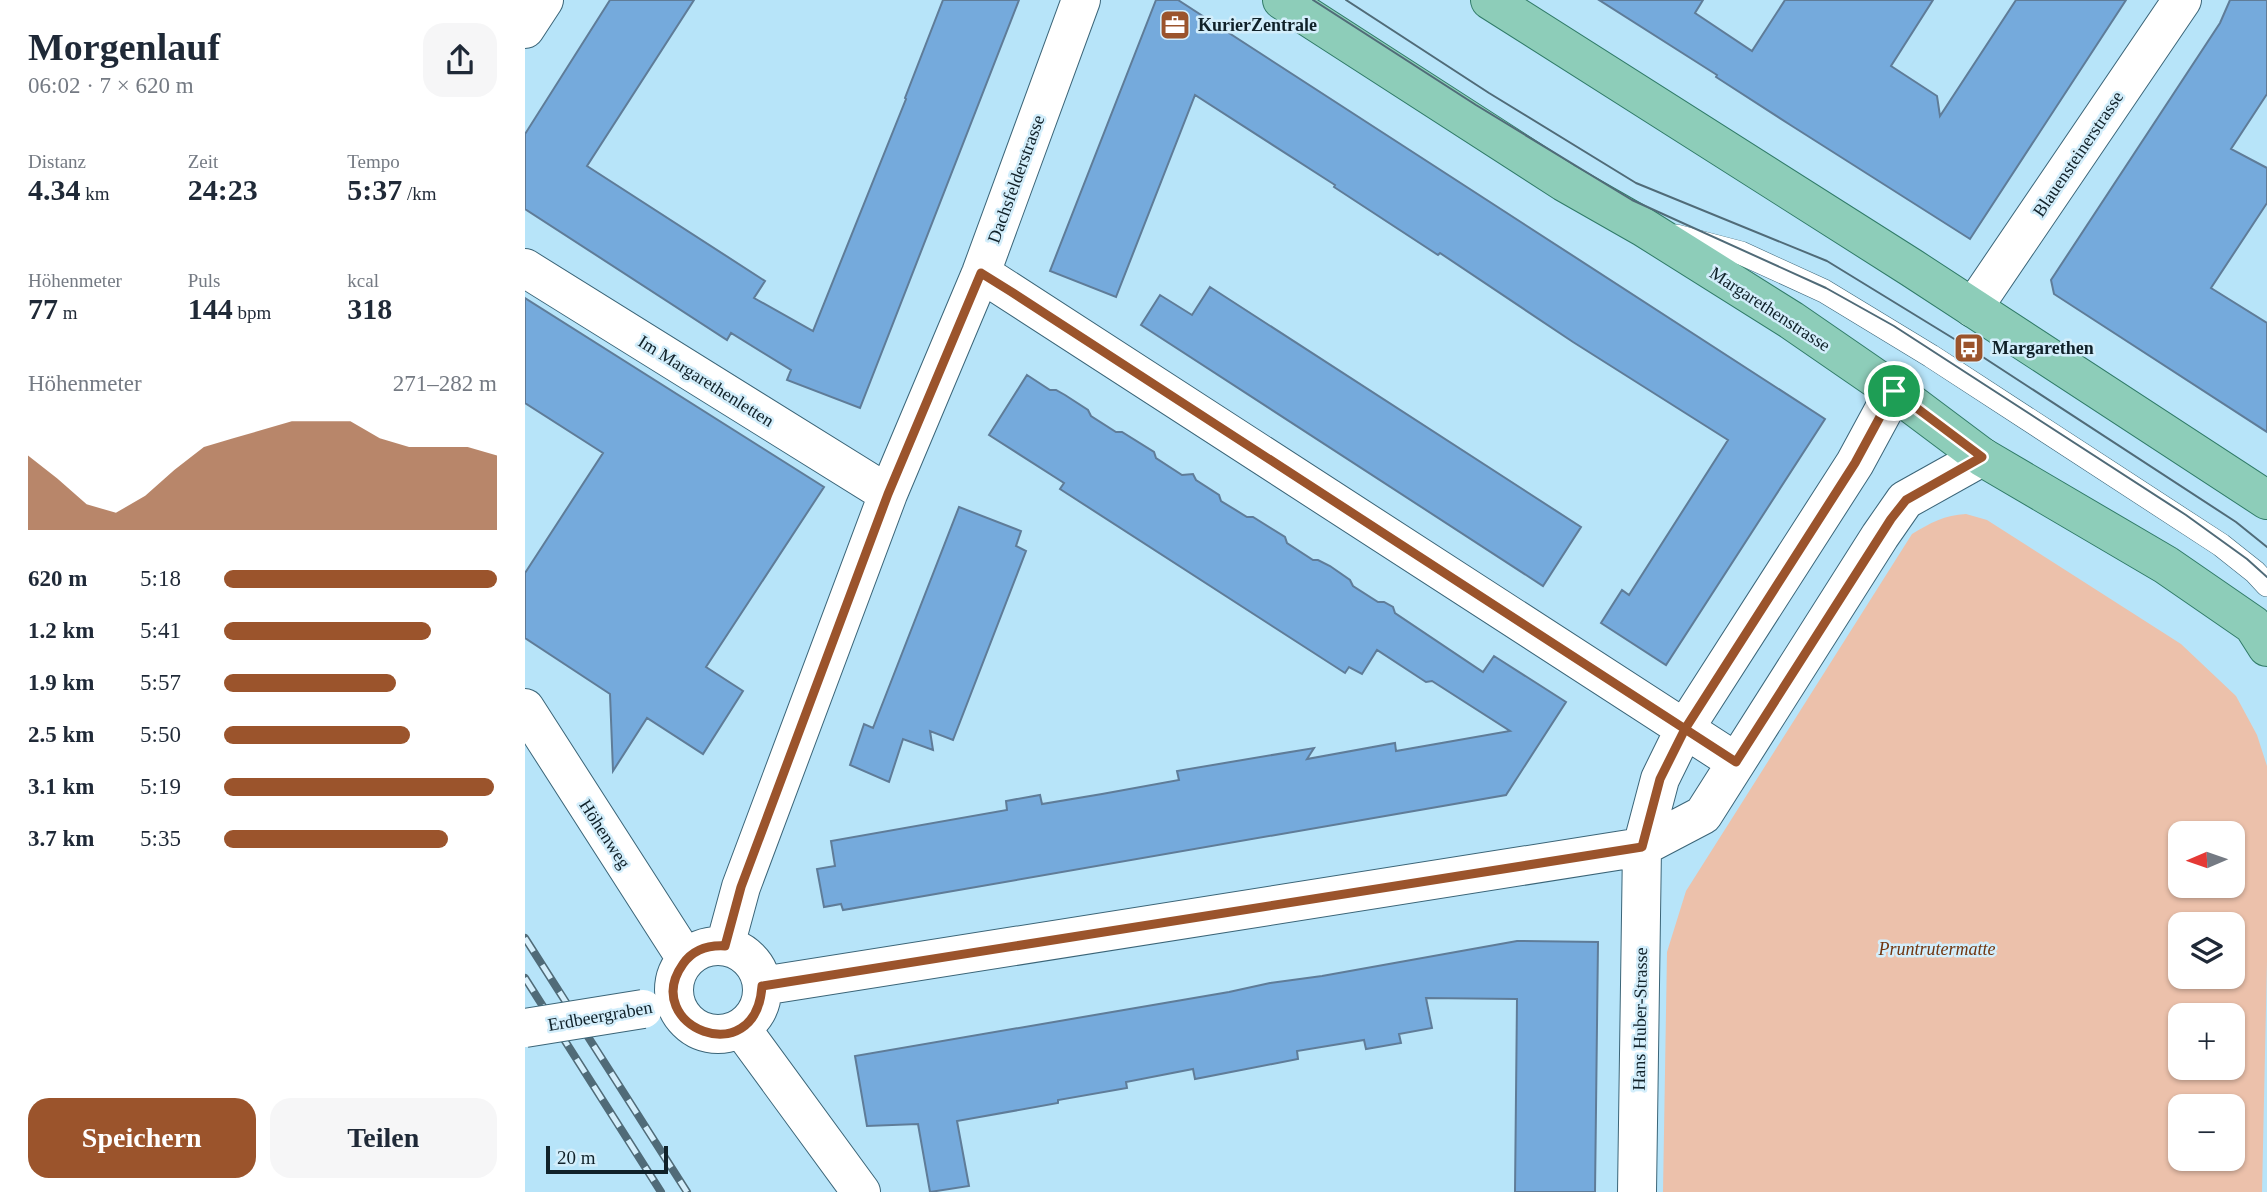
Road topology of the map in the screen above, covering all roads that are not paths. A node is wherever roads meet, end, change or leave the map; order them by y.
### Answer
1 (544, 0) edge
2 (1081, 0) edge
3 (1282, 0) edge
4 (1490, 0) edge
5 (2182, 0) edge
6 (525, 29) edge
7 (1643, 227) junction
8 (525, 268) edge
9 (981, 273) junction
10 (1973, 308) junction
11 (1894, 391) junction
12 (1982, 457) junction
13 (888, 494) junction
14 (2267, 500) edge
15 (2267, 585) edge
16 (2260, 636) edge
17 (525, 708) edge
18 (1685, 729) junction
19 (1736, 762) junction
20 (1642, 847) junction
21 (725, 946) junction
22 (686, 959) junction
23 (762, 986) junction
24 (659, 1006) junction
25 (525, 1028) edge
26 (741, 1028) junction
27 (861, 1192) edge
28 (1637, 1192) edge

1 - 6 street
2 - 9 street, Dachsfelderstrasse
3 - 7 main road, Margarethenstrasse
4 - 10 main road
5 - 10 street, Blauensteinerstrasse
7 - 11 main road, Margarethenstrasse
7 - 15 lane
8 - 13 street, Im Margarethenletten
9 - 13 street, Dachsfelderstrasse
9 - 18 street
10 - 14 main road
11 - 12 main road, Margarethenstrasse
11 - 18 street, Hans Huber-Strasse
12 - 16 main road, Margarethenstrasse
12 - 19 street
13 - 21 street, Dachsfelderstrasse
17 - 22 street, Höhenweg
18 - 19 street
18 - 20 street, Hans Huber-Strasse
19 - 20 street
20 - 23 street
20 - 28 street, Hans Huber-Strasse
21 - 22 street
21 - 23 street
22 - 24 street
23 - 26 street
24 - 25 street, Erdbeergraben, bridge
24 - 26 street
26 - 27 street

